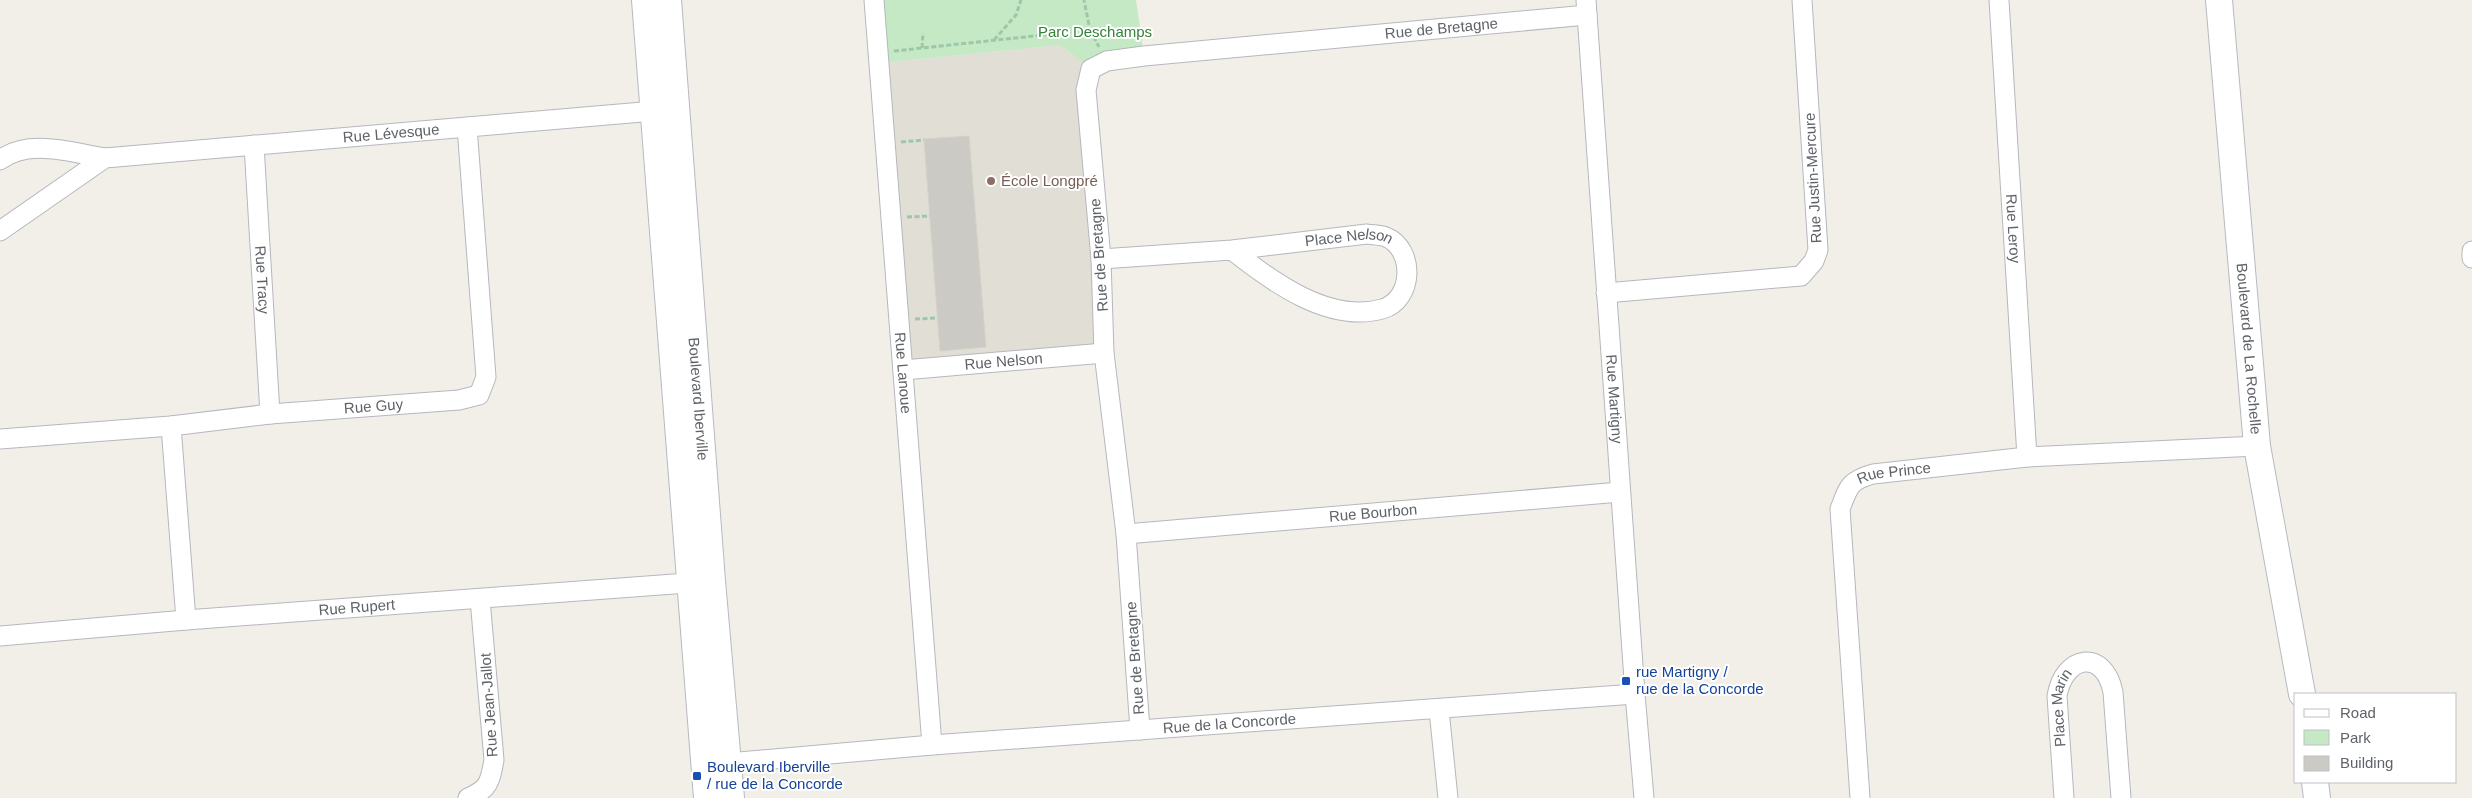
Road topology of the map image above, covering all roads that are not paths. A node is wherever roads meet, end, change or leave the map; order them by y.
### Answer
1 (645, 0) edge
2 (668, 0) edge
3 (874, 0) edge
4 (1802, 0) edge
5 (1999, 0) edge
6 (2219, 0) edge
7 (1587, 8) edge
8 (666, 110) junction
9 (466, 128) junction
10 (254, 145) junction
11 (105, 158) junction
12 (0, 160) edge
13 (0, 232) edge
14 (1232, 250) junction
15 (2472, 252) edge
16 (2472, 258) edge
17 (1101, 259) junction
18 (1606, 293) junction
19 (1104, 353) junction
20 (903, 370) junction
21 (270, 414) junction
22 (171, 426) junction
23 (0, 439) edge
24 (2257, 446) junction
25 (2027, 457) junction
26 (1620, 492) junction
27 (1126, 534) junction
28 (702, 582) junction
29 (480, 600) junction
30 (186, 620) junction
31 (0, 636) edge
32 (2302, 693) edge
33 (1635, 694) junction
34 (1439, 710) junction
35 (1140, 730) junction
36 (932, 745) junction
37 (717, 764) junction
38 (2315, 783) edge
39 (468, 798) edge
40 (707, 798) edge
41 (731, 798) edge
42 (1448, 798) edge
43 (1644, 798) edge
44 (1860, 798) edge
45 (2064, 798) edge
46 (2121, 798) edge
47 (2317, 798) edge

1 - 8 street, Boulevard Iberville
2 - 8 street, Boulevard Iberville
3 - 20 street, Rue Lanoue
4 - 18 street, Rue Justin-Mercure
5 - 25 street, Rue Leroy
6 - 24 street, Boulevard de La Rochelle
7 - 17 street, Rue de Bretagne
7 - 18 street, Rue Martigny
8 - 9 street, Rue Lévesque
8 - 28 street, Boulevard Iberville
9 - 10 street, Rue Lévesque
9 - 21 street, Rue Guy
10 - 11 street, Rue Lévesque
10 - 21 street, Rue Tracy
11 - 12 street, Rue Lévesque
11 - 13 street
14 - 14 street, Place Nelson
14 - 17 street, Place Nelson
15 - 16 street
17 - 19 street, Rue de Bretagne
18 - 26 street, Rue Martigny
19 - 20 street, Rue Nelson
19 - 27 street, Rue de Bretagne
20 - 36 street, Rue Lanoue
21 - 22 street, Rue Guy
22 - 23 street, Rue Guy
22 - 30 street
24 - 25 street, Rue Prince
24 - 32 street, Boulevard de La Rochelle
25 - 44 street, Rue Prince
26 - 27 street, Rue Bourbon
26 - 33 street, Rue Martigny
27 - 35 street, Rue de Bretagne
28 - 29 street, Rue Rupert
28 - 37 street, Boulevard Iberville
29 - 30 street, Rue Rupert
29 - 39 street, Rue Jean-Jallot
30 - 31 street, Rue Rupert
33 - 34 street, Rue de la Concorde
33 - 43 street, Rue Martigny
34 - 35 street, Rue de la Concorde
34 - 42 street
35 - 36 street, Rue de la Concorde
36 - 37 street, Rue de la Concorde
37 - 40 street, Boulevard Iberville
37 - 41 street, Boulevard Iberville
38 - 47 street
45 - 46 street, Place Marin

